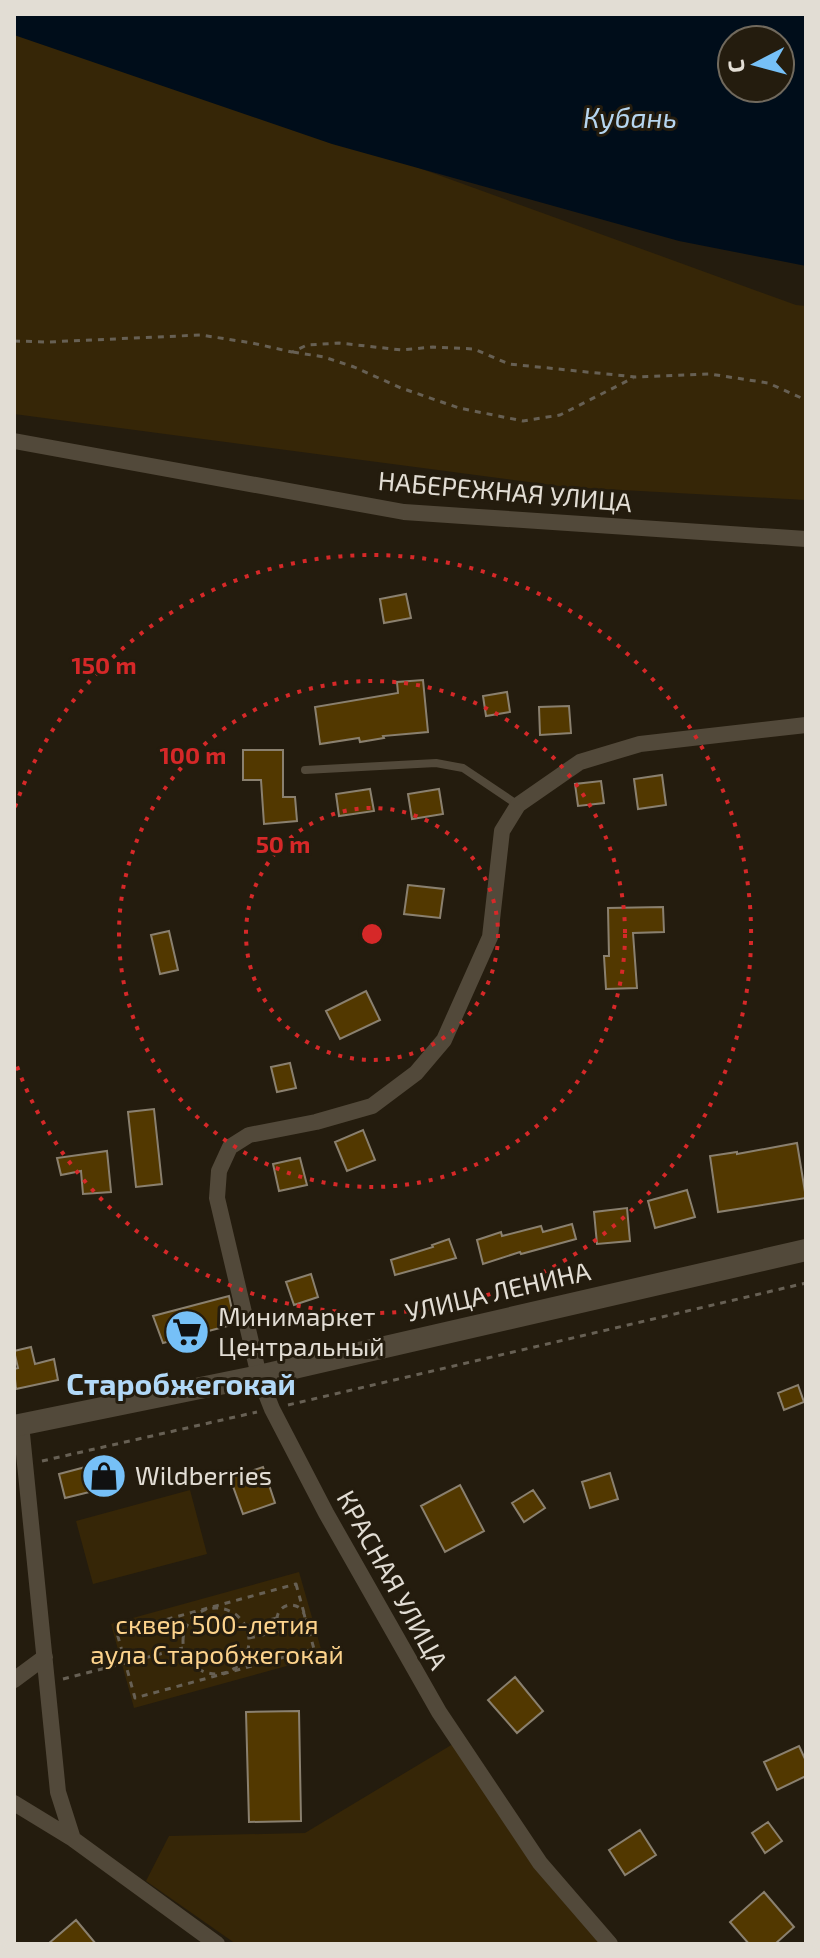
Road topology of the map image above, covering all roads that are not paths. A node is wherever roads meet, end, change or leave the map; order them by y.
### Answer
1 (14, 441) edge
2 (806, 539) edge
3 (806, 725) edge
4 (305, 770) dead end
5 (518, 805) junction
6 (806, 1250) edge
7 (259, 1376) junction
8 (18, 1425) edge
9 (45, 1657) junction
10 (14, 1680) edge
11 (14, 1803) edge
12 (73, 1839) junction
13 (217, 1944) edge
14 (610, 1944) edge

1 - 2 street, НАБЕРЕЖНАЯ УЛИЦА
3 - 5 street
4 - 5 lane
5 - 7 street, КРАСНАЯ УЛИЦА
6 - 7 street, УЛИЦА ЛЕНИНА
7 - 8 street, УЛИЦА ЛЕНИНА
7 - 14 street, КРАСНАЯ УЛИЦА
8 - 9 street
9 - 10 street
9 - 12 street
11 - 12 street
12 - 13 street

